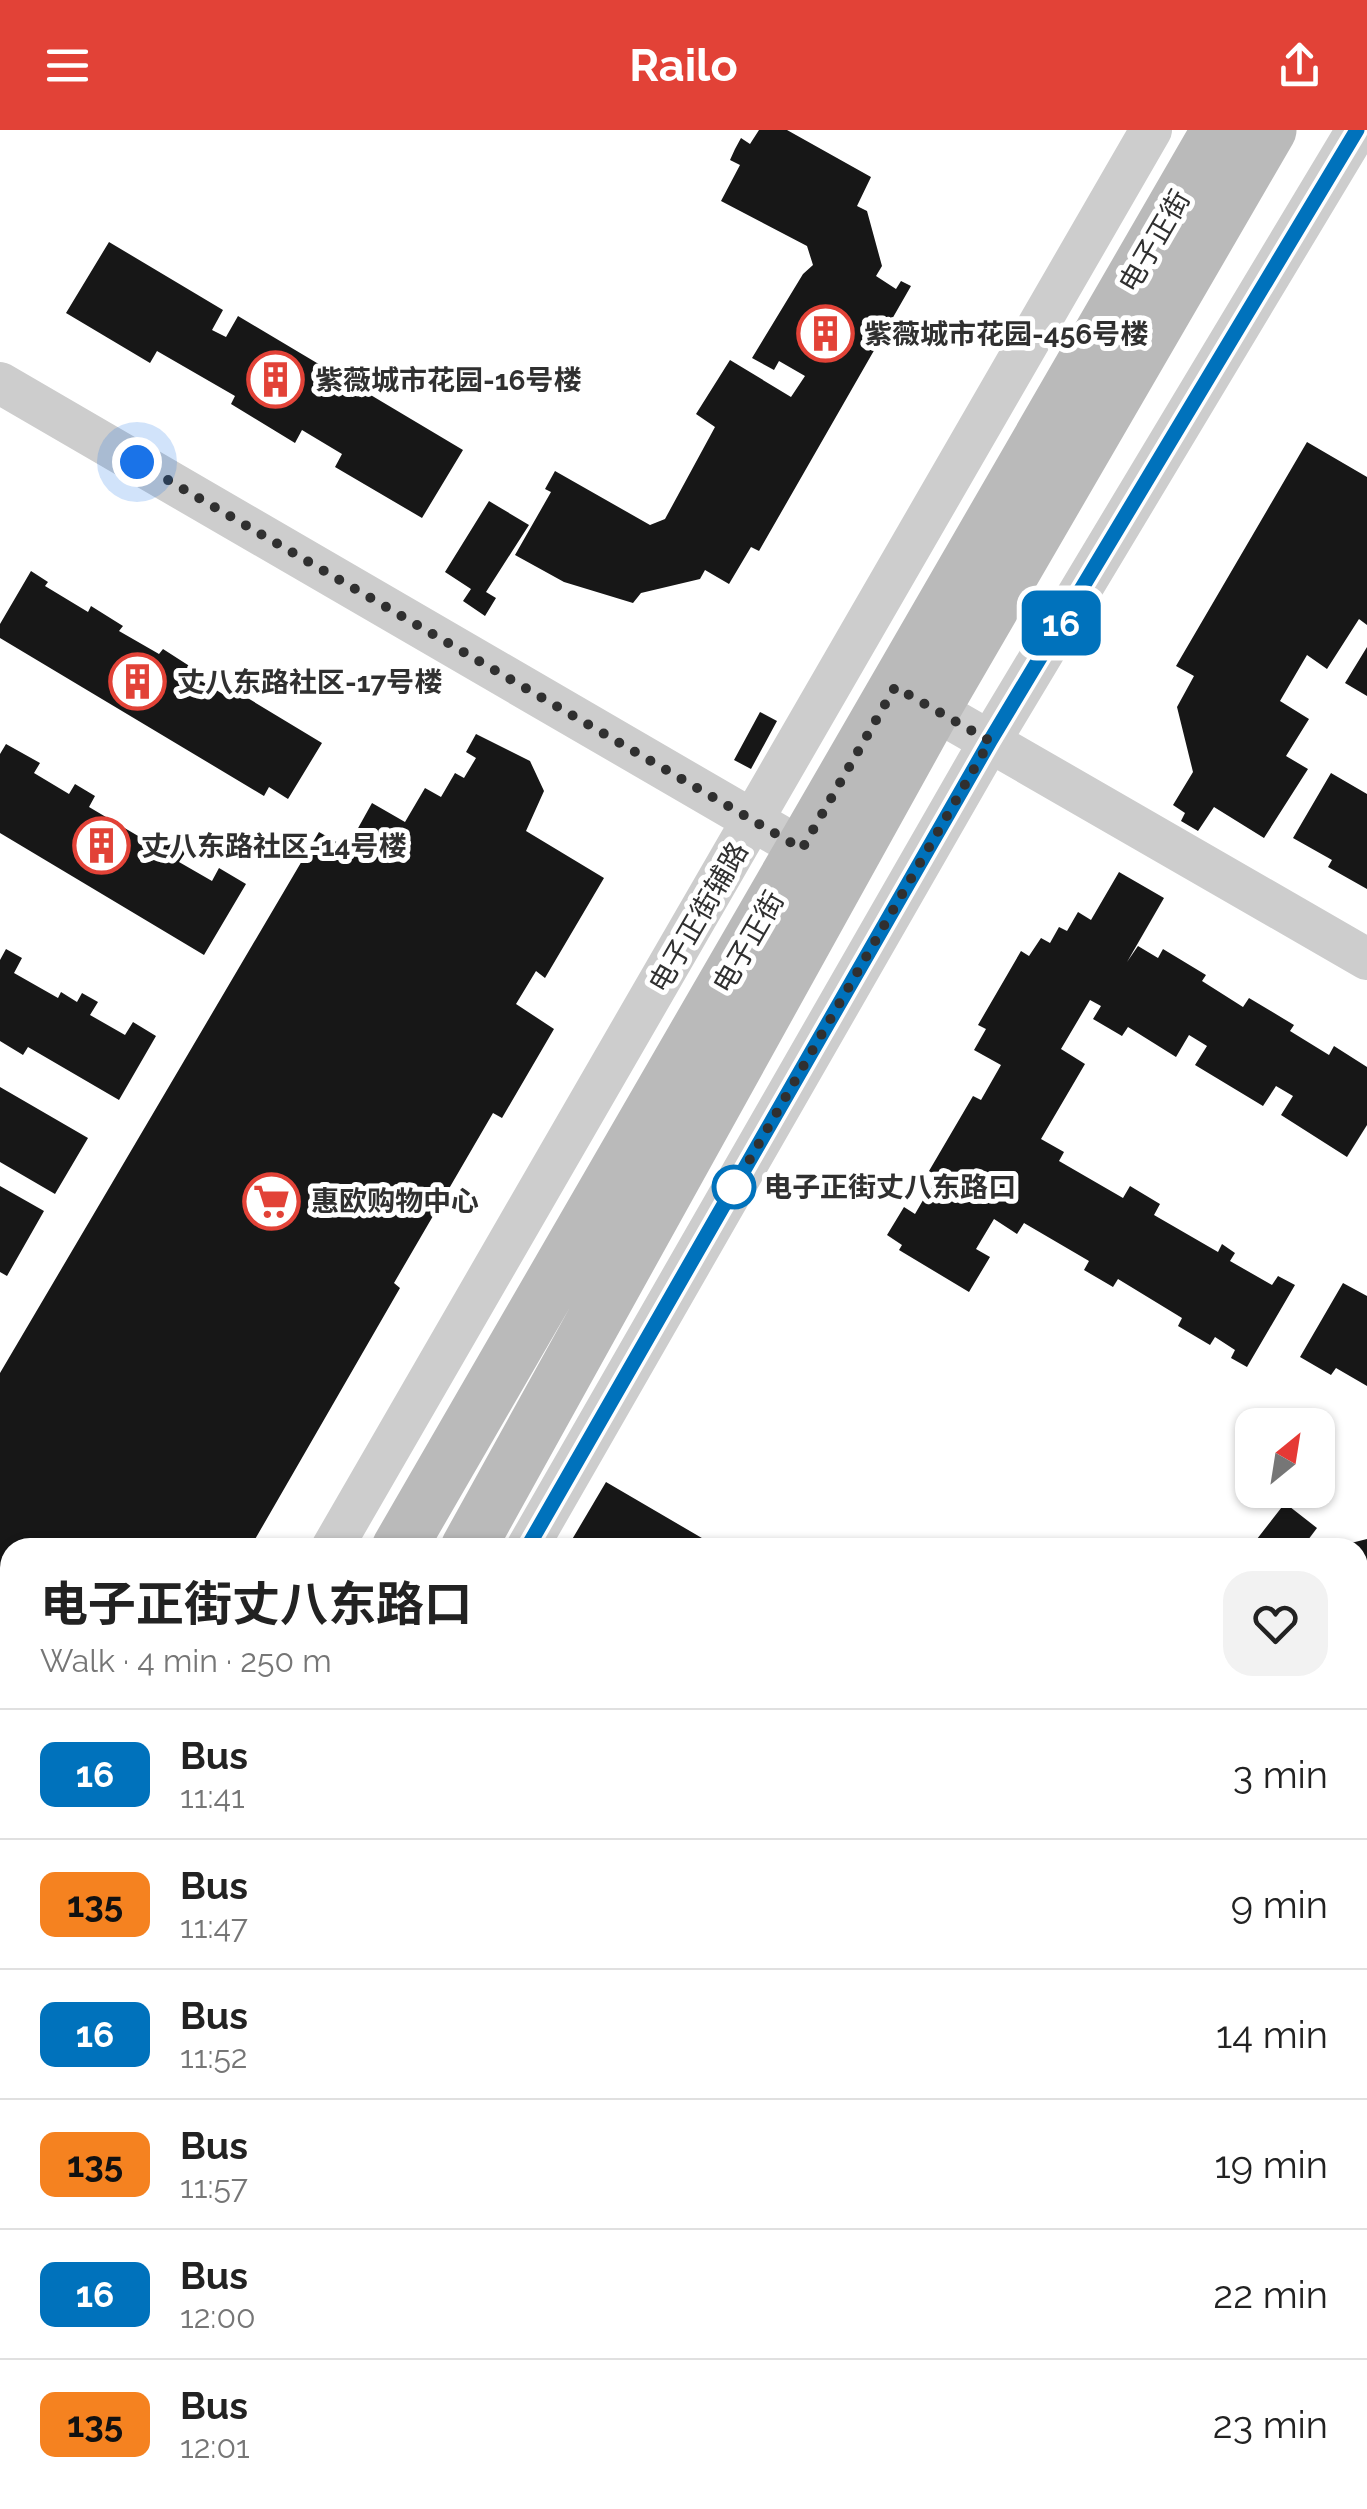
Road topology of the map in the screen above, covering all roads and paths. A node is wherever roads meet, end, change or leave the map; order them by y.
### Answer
1 (1151, 130) edge
2 (1219, 130) edge
3 (1270, 130) edge
4 (1357, 130) edge
5 (0, 383) edge
6 (914, 698) junction
7 (990, 741) junction
8 (753, 821) junction
9 (802, 849) junction
10 (1367, 960) edge
11 (338, 1538) edge
12 (406, 1538) edge
13 (473, 1538) edge
14 (533, 1538) edge

1 - 8 street, 电子正街辅路
2 - 6 main road, 电子正街
3 - 6 main road, 电子正街
4 - 7 street
5 - 8 street
6 - 7 street
6 - 9 main road, 电子正街
6 - 13 main road, 电子正街
7 - 10 street
7 - 14 street
8 - 9 street
8 - 11 street, 电子正街辅路
9 - 12 main road, 电子正街

